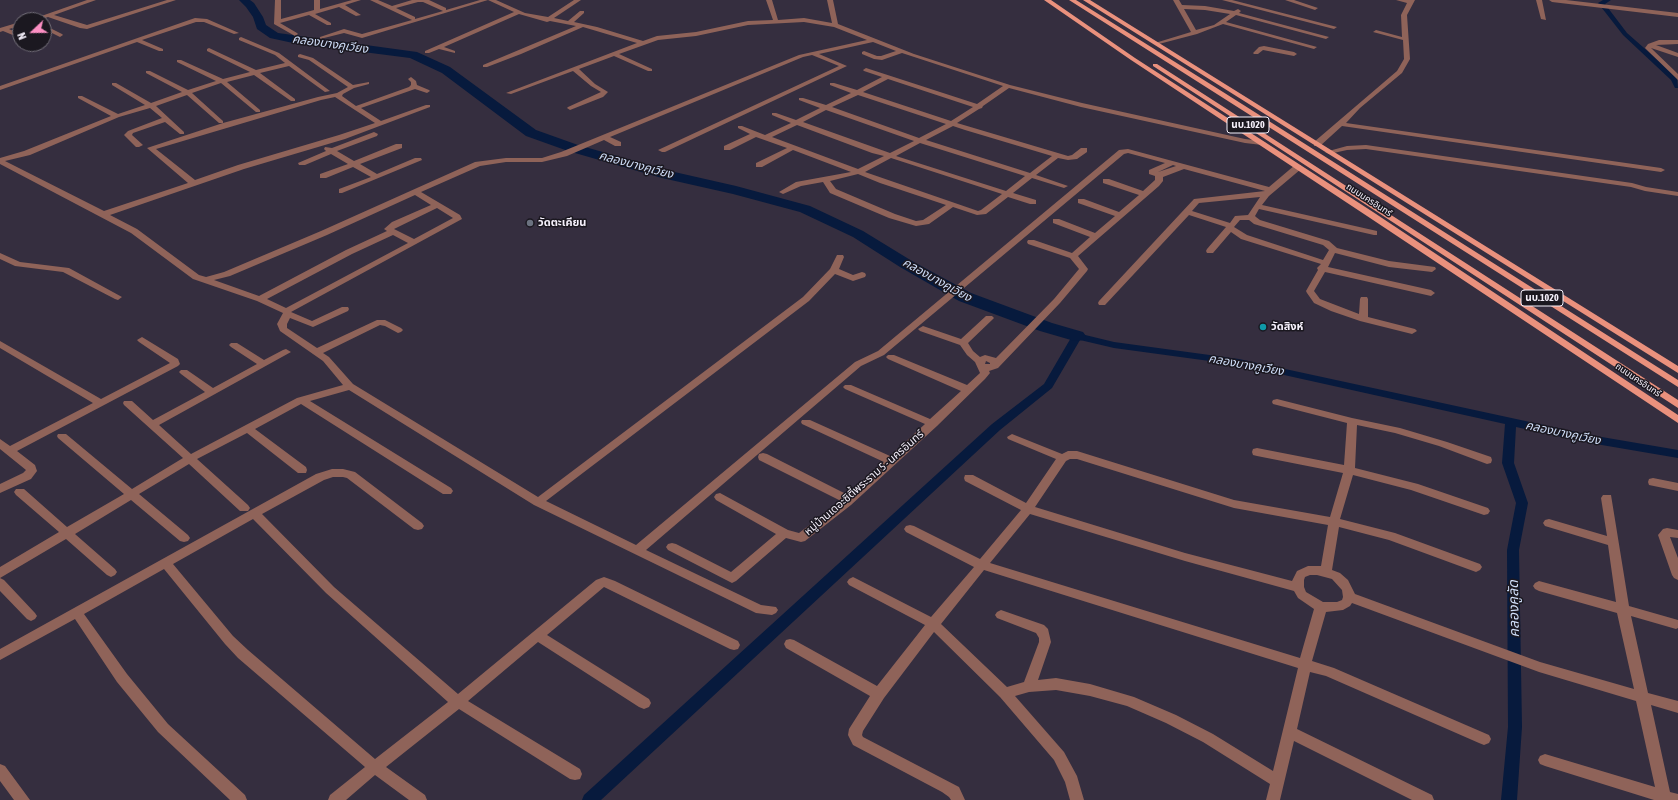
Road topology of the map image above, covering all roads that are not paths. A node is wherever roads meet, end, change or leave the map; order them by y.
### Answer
1 (93, 0) edge
2 (173, 0) edge
3 (278, 0) edge
4 (317, 0) edge
5 (358, 0) edge
6 (373, 0) edge
7 (382, 0) edge
8 (409, 0) edge
9 (417, 0) edge
10 (424, 0) edge
11 (486, 0) edge
12 (491, 0) edge
13 (578, 0) edge
14 (769, 0) edge
15 (830, 0) edge
16 (1047, 0) edge
17 (1054, 0) edge
18 (1072, 0) edge
19 (1086, 0) edge
20 (1176, 0) edge
21 (1225, 0) edge
22 (1289, 0) edge
23 (1400, 0) edge
24 (1539, 0) edge
25 (1552, 0) edge
26 (1411, 1) edge
27 (1246, 2) edge
28 (340, 5) junction
29 (390, 6) junction
30 (1180, 7) junction
31 (1315, 8) dead end
32 (444, 9) dead end
33 (317, 11) junction
34 (582, 12) dead end
35 (309, 13) junction
36 (517, 13) junction
37 (1234, 13) junction
38 (52, 14) edge
39 (358, 15) dead end
40 (1678, 15) edge
41 (52, 16) edge
42 (413, 18) dead end
43 (1544, 19) dead end
44 (550, 20) junction
45 (776, 21) junction
46 (278, 22) junction
47 (1221, 22) junction
48 (569, 23) junction
49 (329, 24) dead end
50 (835, 24) junction
51 (583, 25) junction
52 (12, 27) edge
53 (1334, 27) dead end
54 (2, 30) edge
55 (52, 31) edge
56 (1376, 32) dead end
57 (12, 33) edge
58 (236, 33) dead end
59 (1195, 33) junction
60 (295, 34) dead end
61 (60, 35) dead end
62 (1326, 37) dead end
63 (322, 38) dead end
64 (241, 39) dead end
65 (1405, 39) junction
66 (136, 40) junction
67 (873, 40) junction
68 (450, 42) junction
69 (1678, 42) edge
70 (643, 43) junction
71 (1157, 44) junction
72 (1304, 44) junction
73 (460, 45) dead end
74 (1650, 45) junction
75 (439, 47) junction
76 (1314, 47) dead end
77 (161, 50) dead end
78 (209, 50) dead end
79 (902, 51) junction
80 (427, 52) dead end
81 (453, 52) dead end
82 (1256, 52) dead end
83 (812, 53) junction
84 (864, 53) dead end
85 (614, 54) junction
86 (1294, 54) junction
87 (1678, 55) edge
88 (300, 56) dead end
89 (179, 61) dead end
90 (1285, 61) dead end
91 (288, 64) junction
92 (485, 66) dead end
93 (574, 69) junction
94 (650, 70) dead end
95 (866, 70) dead end
96 (148, 72) dead end
97 (254, 72) junction
98 (888, 77) junction
99 (1678, 78) edge
100 (222, 81) junction
101 (367, 83) dead end
102 (114, 84) dead end
103 (832, 84) dead end
104 (1008, 86) junction
105 (352, 87) junction
106 (0, 88) edge
107 (327, 91) dead end
108 (427, 91) dead end
109 (188, 93) junction
110 (509, 93) dead end
111 (857, 93) junction
112 (338, 95) junction
113 (392, 95) junction
114 (80, 97) dead end
115 (801, 99) dead end
116 (293, 100) dead end
117 (402, 101) dead end
118 (151, 105) junction
119 (428, 106) dead end
120 (980, 107) junction
121 (356, 108) junction
122 (570, 108) dead end
123 (826, 108) junction
124 (258, 111) dead end
125 (774, 114) dead end
126 (117, 116) junction
127 (166, 119) junction
128 (221, 122) dead end
129 (380, 123) junction
130 (796, 123) junction
131 (952, 124) junction
132 (1341, 124) junction
133 (740, 127) dead end
134 (182, 133) dead end
135 (374, 134) dead end
136 (756, 134) junction
137 (604, 137) junction
138 (765, 138) junction
139 (921, 141) junction
140 (1262, 143) junction
141 (320, 144) junction
142 (618, 144) dead end
143 (1317, 144) junction
144 (139, 145) dead end
145 (399, 146) dead end
146 (727, 148) dead end
147 (792, 148) junction
148 (662, 150) dead end
149 (1084, 150) dead end
150 (332, 151) junction
151 (1329, 152) junction
152 (1058, 155) junction
153 (892, 156) junction
154 (418, 160) dead end
155 (302, 163) dead end
156 (355, 163) junction
157 (1172, 163) junction
158 (2, 164) edge
159 (758, 165) dead end
160 (1184, 166) junction
161 (1352, 166) junction
162 (1298, 167) junction
163 (1661, 170) dead end
164 (859, 172) junction
165 (1031, 174) junction
166 (1159, 175) junction
167 (322, 176) dead end
168 (377, 177) junction
169 (825, 179) junction
170 (1106, 181) dead end
171 (193, 183) junction
172 (1064, 186) dead end
173 (342, 191) dead end
174 (415, 192) junction
175 (783, 192) dead end
176 (1269, 192) junction
177 (1006, 194) junction
178 (1145, 194) junction
179 (1678, 194) edge
180 (1081, 201) dead end
181 (1033, 202) dead end
182 (437, 205) junction
183 (951, 205) junction
184 (1259, 207) junction
185 (1406, 211) junction
186 (1188, 212) junction
187 (104, 214) junction
188 (1121, 214) junction
189 (1370, 214) junction
190 (1252, 217) junction
191 (1056, 221) dead end
192 (1230, 227) junction
193 (392, 232) junction
194 (1374, 233) dead end
195 (1096, 236) junction
196 (413, 242) junction
197 (1032, 242) dead end
198 (1332, 250) junction
199 (1210, 251) dead end
200 (1442, 251) junction
201 (0, 256) edge
202 (1073, 256) junction
203 (840, 257) dead end
204 (1323, 266) junction
205 (1432, 269) dead end
206 (834, 270) junction
207 (862, 275) dead end
208 (206, 280) junction
209 (1431, 293) dead end
210 (118, 297) dead end
211 (1364, 299) dead end
212 (260, 300) junction
213 (1102, 303) dead end
214 (345, 309) dead end
215 (287, 312) junction
216 (988, 318) dead end
217 (1363, 319) junction
218 (921, 324) junction
219 (398, 330) dead end
220 (1412, 331) dead end
221 (142, 340) dead end
222 (963, 343) junction
223 (0, 344) edge
224 (234, 344) dead end
225 (286, 352) dead end
226 (317, 352) junction
227 (891, 357) dead end
228 (263, 364) junction
229 (982, 364) junction
230 (1678, 370) edge
231 (184, 372) dead end
232 (1678, 384) edge
233 (350, 386) junction
234 (848, 387) dead end
235 (969, 390) junction
236 (212, 392) junction
237 (301, 400) junction
238 (1277, 402) dead end
239 (101, 403) junction
240 (128, 403) dead end
241 (1678, 405) edge
242 (1678, 420) edge
243 (1352, 421) junction
244 (806, 422) dead end
245 (933, 424) junction
246 (152, 425) junction
247 (247, 428) junction
248 (62, 436) dead end
249 (1012, 437) dead end
250 (0, 443) edge
251 (10, 450) junction
252 (1257, 452) dead end
253 (763, 457) dead end
254 (1062, 458) junction
255 (190, 459) junction
256 (1487, 460) dead end
257 (892, 461) junction
258 (302, 470) dead end
259 (1348, 470) junction
260 (969, 478) dead end
261 (1653, 482) dead end
262 (1678, 487) edge
263 (0, 489) edge
264 (447, 491) dead end
265 (20, 492) dead end
266 (132, 494) junction
267 (720, 497) dead end
268 (1607, 498) dead end
269 (848, 500) junction
270 (538, 502) junction
271 (1028, 509) junction
272 (250, 511) junction
273 (1484, 511) dead end
274 (1334, 522) junction
275 (1548, 523) dead end
276 (418, 526) dead end
277 (910, 529) dead end
278 (67, 533) junction
279 (784, 533) junction
280 (1678, 534) edge
281 (184, 538) dead end
282 (1612, 542) junction
283 (672, 547) dead end
284 (638, 550) junction
285 (166, 564) junction
286 (981, 565) junction
287 (1476, 567) dead end
288 (111, 572) dead end
289 (1326, 572) junction
290 (0, 573) edge
291 (1678, 575) edge
292 (853, 582) dead end
293 (0, 583) edge
294 (1539, 586) dead end
295 (1298, 587) junction
296 (1349, 597) junction
297 (1321, 607) junction
298 (772, 610) dead end
299 (1623, 610) junction
300 (76, 612) junction
301 (1001, 615) dead end
302 (31, 616) dead end
303 (933, 624) junction
304 (1676, 624) dead end
305 (538, 636) junction
306 (790, 644) dead end
307 (734, 645) dead end
308 (0, 655) edge
309 (1305, 664) junction
310 (1029, 686) junction
311 (1005, 693) junction
312 (880, 694) junction
313 (1643, 696) junction
314 (458, 702) junction
315 (644, 702) dead end
316 (1678, 707) edge
317 (1289, 732) junction
318 (1484, 740) dead end
319 (1545, 760) dead end
320 (375, 767) junction
321 (0, 770) edge
322 (575, 774) dead end
323 (1277, 781) junction
324 (1668, 799) edge
325 (23, 800) edge
326 (240, 800) edge
327 (336, 800) edge
328 (420, 800) edge
329 (958, 800) edge
330 (1077, 800) edge
331 (1272, 800) edge
332 (1427, 800) edge

1 - 38 street
2 - 41 street
3 - 46 street
4 - 33 street
5 - 28 street
6 - 29 street
7 - 29 street
8 - 29 street
9 - 10 street
9 - 29 street
10 - 32 street
11 - 63 street
12 - 36 street
13 - 44 street
14 - 45 street
15 - 50 street
16 - 140 main road, ถนนนครอินทร์ / นบ.1020
17 - 200 main road, ถนนนครอินทร์ / นบ.1020
18 - 185 main road, ถนนนครอินทร์ / นบ.1020
19 - 71 main road, ถนนนครอินทร์ / นบ.1020
20 - 30 street
21 - 27 street
22 - 31 street
23 - 26 street
24 - 43 street
25 - 40 street
26 - 65 street
27 - 37 street
27 - 53 street
28 - 33 street
28 - 39 street
29 - 42 street
30 - 37 street
30 - 59 street
33 - 35 street
34 - 48 street
35 - 46 street
35 - 49 street
36 - 44 street
36 - 68 street
37 - 47 street
37 - 62 street
44 - 48 street
45 - 50 street
45 - 70 street
46 - 60 street
47 - 59 street
47 - 72 street
48 - 51 street
50 - 67 street
51 - 70 street
51 - 92 street
52 - 54 street
54 - 57 street
55 - 61 street
56 - 65 street
58 - 66 street
59 - 71 street
64 - 91 street
65 - 132 street
66 - 77 street
66 - 106 street
67 - 79 street
67 - 83 street
68 - 73 street
68 - 75 street
69 - 74 street
70 - 85 street
71 - 143 main road, ถนนนครอินทร์ / นบ.1020
72 - 76 street
72 - 86 street
74 - 87 street
74 - 99 street
75 - 80 street
75 - 81 street
78 - 97 street
79 - 84 street
79 - 104 street
82 - 86 street
83 - 137 street
83 - 148 street
85 - 93 street
85 - 94 street
86 - 90 street
88 - 105 street
89 - 100 street
91 - 97 street
91 - 107 street
93 - 110 street
93 - 122 street
95 - 98 street
96 - 109 street
97 - 100 street
97 - 116 street
98 - 111 street
98 - 120 street
100 - 109 street
100 - 124 street
101 - 105 street
102 - 118 street
103 - 111 street
104 - 120 street
104 - 140 street
105 - 112 street
108 - 113 street
109 - 118 street
109 - 128 street
111 - 123 street
111 - 131 street
112 - 121 street
112 - 171 street
113 - 117 street
113 - 121 street
114 - 126 street
115 - 123 street
118 - 126 street
118 - 127 street
119 - 129 street
120 - 131 street
121 - 129 street
123 - 130 street
123 - 139 street
125 - 130 street
126 - 158 street
127 - 134 street
127 - 144 street
129 - 141 street
130 - 138 street
130 - 153 street
131 - 139 street
131 - 152 street
132 - 143 street
132 - 163 street
133 - 136 street
135 - 150 street
136 - 138 street
136 - 146 street
137 - 142 street
137 - 174 street
138 - 147 street
139 - 153 street
139 - 165 street
140 - 162 main road, ถนนนครอินทร์ / นบ.1020
141 - 150 street
141 - 171 street
143 - 151 main road, ถนนนครอินทร์ / นบ.1020
145 - 156 street
147 - 159 street
147 - 164 street
149 - 152 street
150 - 155 street
150 - 156 street
151 - 161 main road, ถนนนครอินทร์ / นบ.1020
151 - 179 street
152 - 165 street
153 - 164 street
153 - 177 street
154 - 168 street
156 - 167 street
156 - 168 street
157 - 160 street
157 - 166 street
157 - 218 street
158 - 187 street
160 - 166 street
160 - 176 street
161 - 185 main road
161 - 230 main road, ถนนนครอินทร์ / นบ.1020
162 - 176 street
162 - 189 main road, ถนนนครอินทร์ / นบ.1020
164 - 169 street
164 - 183 street
165 - 172 street
165 - 177 street
166 - 178 street
168 - 173 street
169 - 175 street
169 - 183 street
170 - 178 street
171 - 187 street
174 - 182 street
174 - 208 street
176 - 184 street
176 - 186 street
177 - 181 street
177 - 183 street
178 - 188 street
180 - 188 street
182 - 193 street
182 - 196 street
184 - 190 street
184 - 194 street
185 - 232 main road, ถนนนครอินทร์ / นบ.1020
186 - 192 street
186 - 213 street
187 - 208 street
188 - 195 street
189 - 200 main road
189 - 242 main road, ถนนนครอินทร์ / นบ.1020
190 - 192 street
190 - 198 street
191 - 195 street
192 - 199 street
192 - 204 street
193 - 196 street
193 - 212 street
195 - 202 street
196 - 215 street
197 - 202 street
198 - 204 street
198 - 205 street
200 - 241 main road, ถนนนครอินทร์ / นบ.1020
201 - 210 street
202 - 229 street
203 - 206 street
204 - 209 street
204 - 217 street
206 - 207 street
206 - 270 street
208 - 212 street
211 - 217 street
212 - 215 street
214 - 215 street
215 - 226 street
216 - 222 street
217 - 220 street
218 - 222 street
218 - 284 street
219 - 226 street
221 - 239 street
222 - 229 street
223 - 239 street
224 - 228 street
225 - 228 street
226 - 233 street
227 - 235 street
228 - 236 street
229 - 235 street, หมู่บ้านเดอะซิตี้พระราม 5 - นครอินทร์
231 - 236 street
233 - 237 street
233 - 270 street
234 - 245 street
235 - 245 street, หมู่บ้านเดอะซิตี้พระราม 5 - นครอินทร์
236 - 246 street
237 - 247 street
237 - 264 street
238 - 243 street
239 - 251 street
240 - 246 street
243 - 256 street
243 - 259 street
244 - 257 street
245 - 257 street, หมู่บ้านเดอะซิตี้พระราม 5 - นครอินทร์
246 - 255 street
247 - 255 street
247 - 258 street
248 - 266 street
249 - 254 street
250 - 251 street
251 - 263 street
252 - 259 street
253 - 269 street
254 - 271 street
254 - 274 street
255 - 266 street
255 - 272 street
257 - 269 street, หมู่บ้านเดอะซิตี้พระราม 5 - นครอินทร์
259 - 273 street
259 - 274 street
260 - 271 street
261 - 262 street
265 - 278 street
266 - 278 street
266 - 281 street
267 - 279 street
268 - 282 street
269 - 279 street, หมู่บ้านเดอะซิตี้พระราม 5 - นครอินทร์
270 - 284 street
271 - 286 street
271 - 295 street
272 - 276 street
272 - 285 street
272 - 314 street
274 - 287 street
274 - 289 street
275 - 282 street
277 - 286 street
278 - 288 street
278 - 290 street
279 - 283 street
280 - 291 street
282 - 299 street
284 - 298 street
285 - 300 street
285 - 320 street
286 - 303 street
286 - 309 street
289 - 295 street
289 - 296 street
292 - 303 street
293 - 302 street
294 - 299 street
295 - 297 street
296 - 297 street
296 - 313 street
297 - 309 street
299 - 304 street
299 - 313 street
300 - 308 street
300 - 326 street
301 - 310 street
303 - 311 street
303 - 312 street
305 - 307 street
305 - 314 street
305 - 315 street
306 - 312 street
309 - 317 street
309 - 318 street
310 - 311 street
310 - 323 street
311 - 330 street
312 - 329 street
313 - 316 street
313 - 324 street
314 - 320 street
314 - 322 street
317 - 323 street
317 - 332 street
319 - 324 street
320 - 327 street
320 - 328 street
321 - 325 street
323 - 331 street

